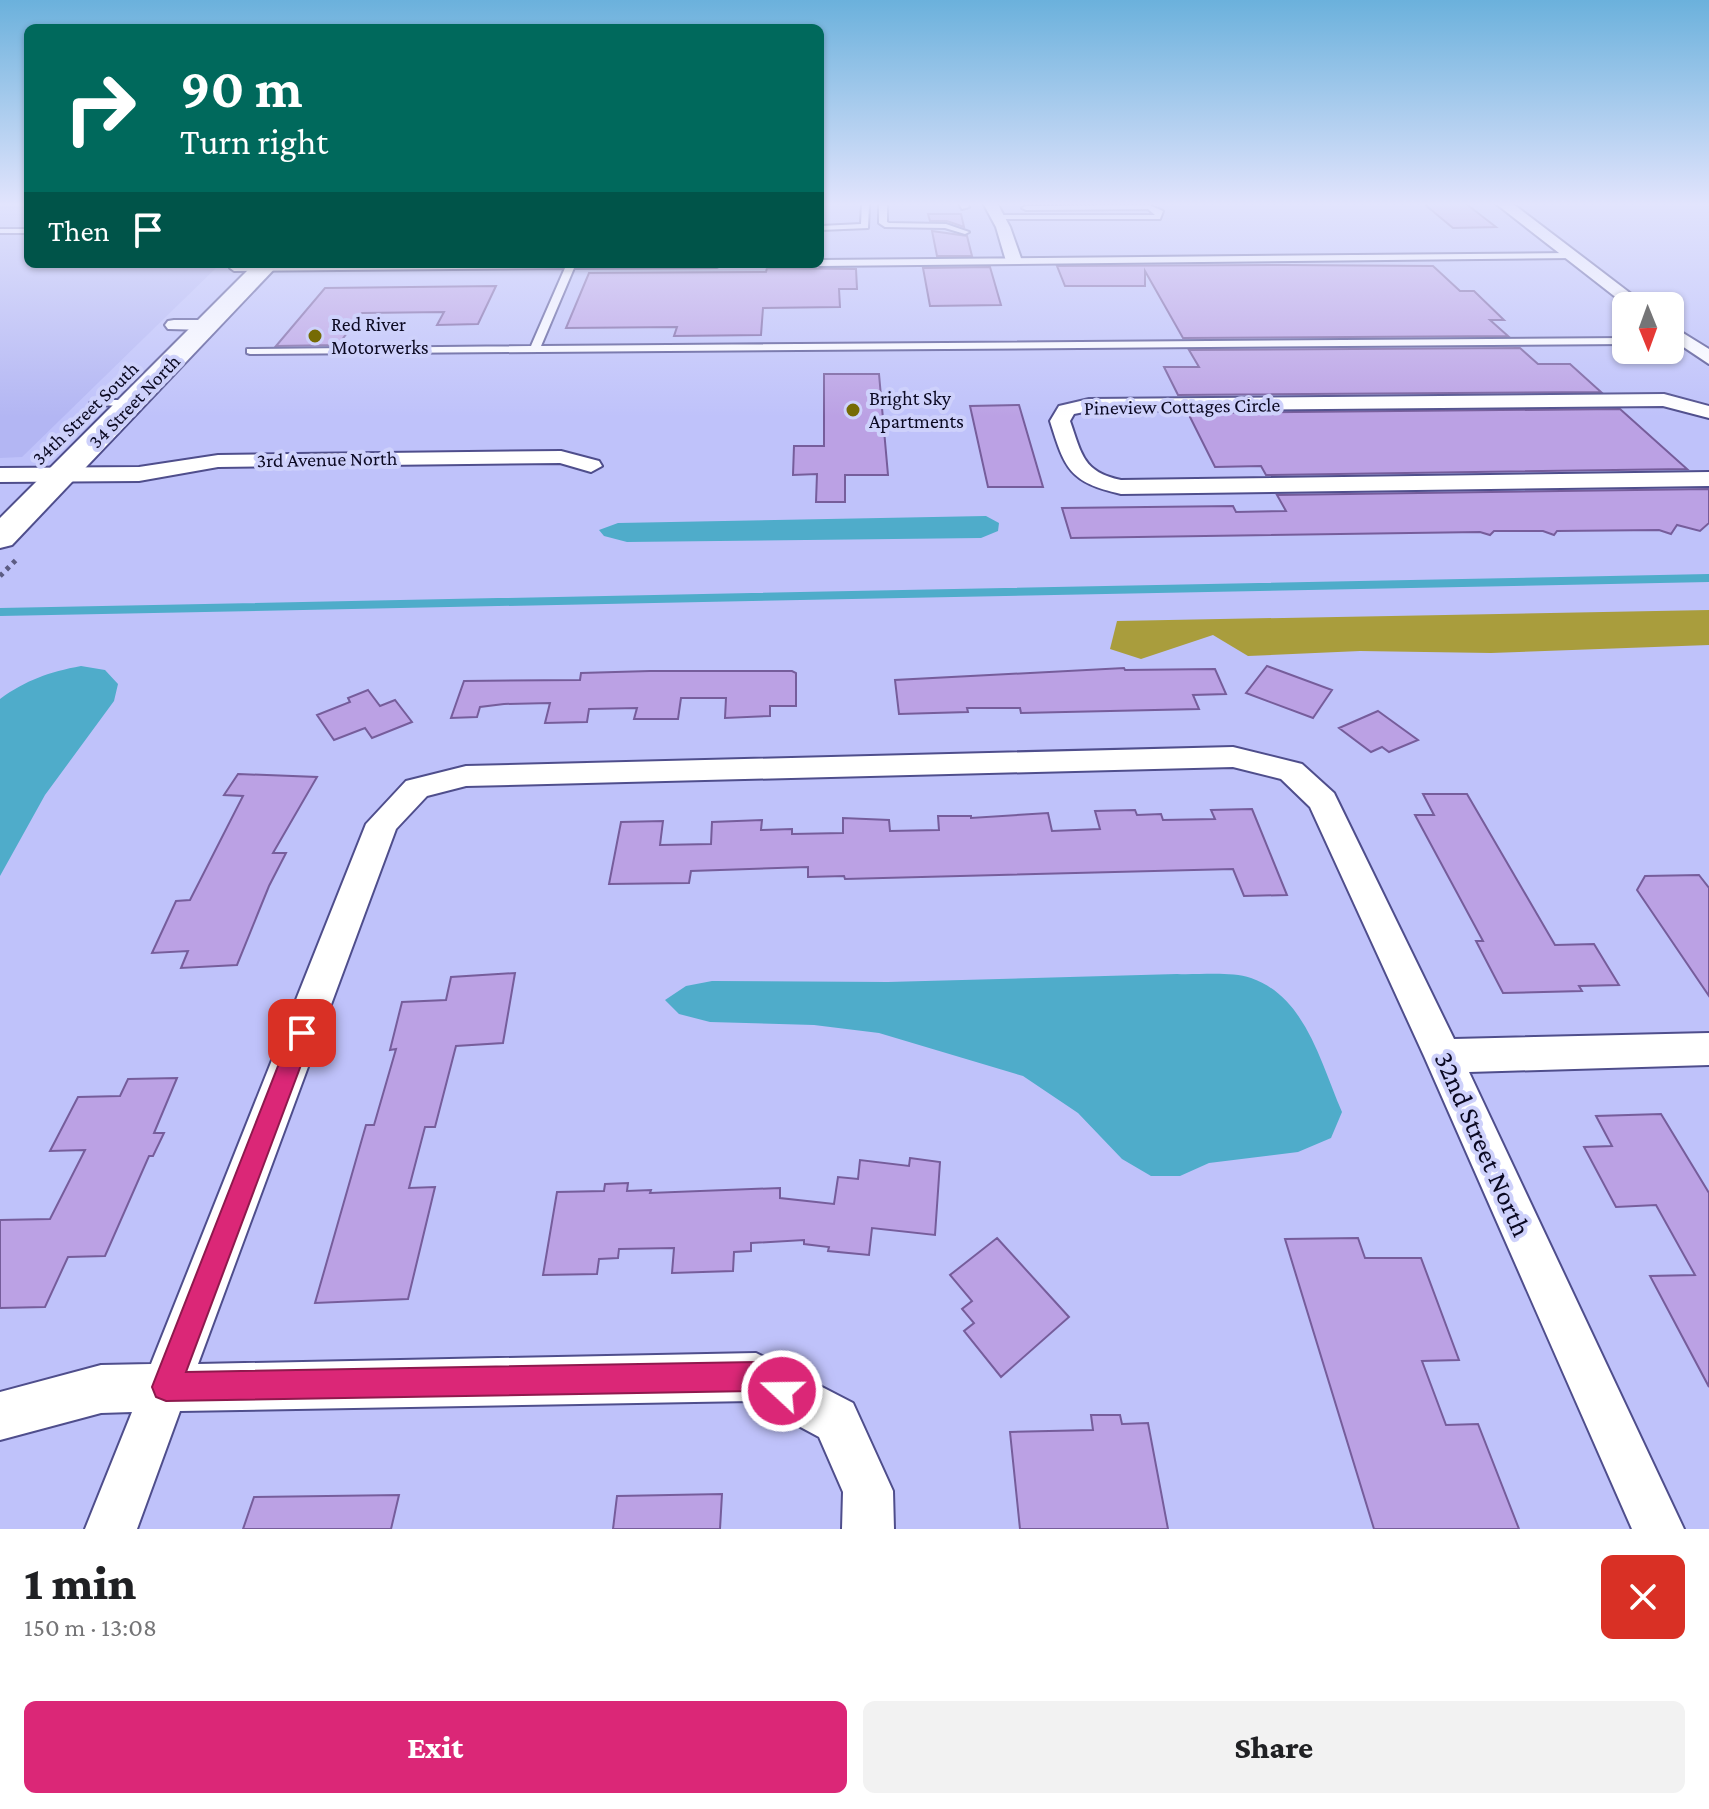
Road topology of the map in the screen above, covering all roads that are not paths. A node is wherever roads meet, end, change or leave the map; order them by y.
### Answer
1 (239, 274) edge
2 (244, 274) edge
3 (567, 274) edge
4 (1595, 274) edge
5 (1619, 292) edge
6 (174, 325) junction
7 (208, 325) junction
8 (1612, 341) edge
9 (1684, 343) edge
10 (535, 349) junction
11 (250, 351) dead end
12 (1709, 358) edge
13 (95, 403) junction
14 (132, 403) junction
15 (1709, 412) edge
16 (591, 466) dead end
17 (63, 475) junction
18 (1709, 479) edge
19 (7, 482) edge
20 (0, 538) edge
21 (1709, 1049) edge
22 (1443, 1056) junction
23 (166, 1387) junction
24 (0, 1416) edge
25 (111, 1529) edge
26 (868, 1529) edge
27 (1658, 1529) edge

1 - 6 main road, 34th Street South
2 - 7 main road, 34 Street North
3 - 10 lane
4 - 5 street
6 - 7 street
6 - 13 main road, 34th Street South
7 - 14 main road, 34 Street North
8 - 10 lane
9 - 12 street
10 - 11 lane
13 - 14 lane
13 - 19 main road, 34th Street South
14 - 17 main road, 34 Street North
15 - 18 street, Pineview Cottages Circle
16 - 17 street, 3rd Avenue North
17 - 19 street, 3rd Avenue North
17 - 20 main road, 34 Street North
21 - 22 street
22 - 23 street, 32nd Street North
22 - 27 street, 32nd Street North
23 - 24 street
23 - 25 street
23 - 26 street

